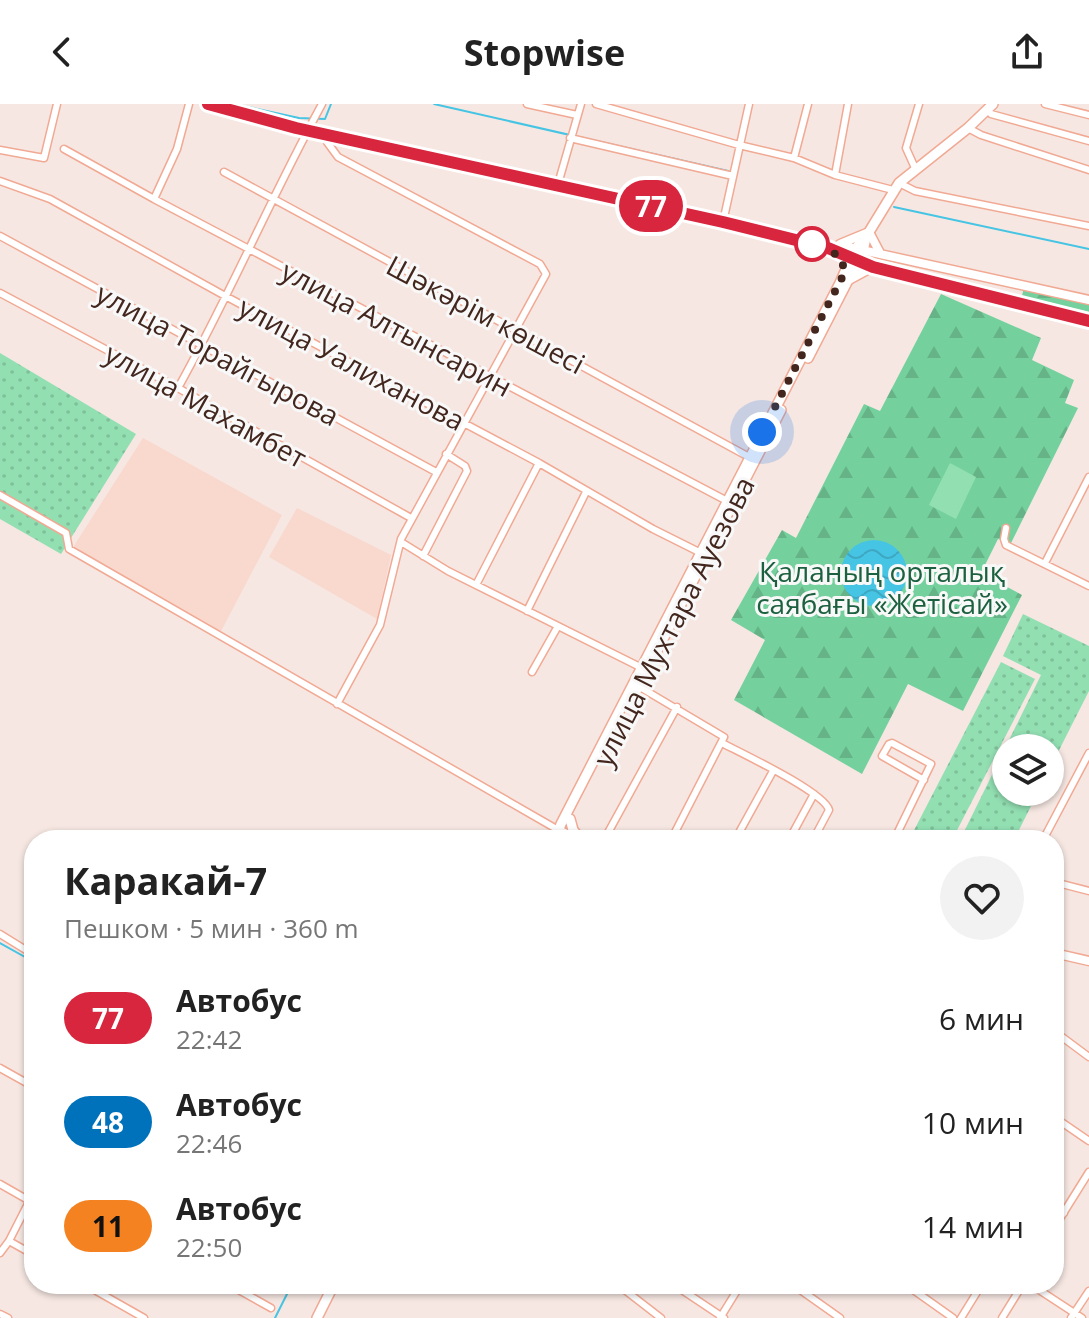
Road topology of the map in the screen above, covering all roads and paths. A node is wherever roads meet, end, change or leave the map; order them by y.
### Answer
1 (57, 104) edge
2 (189, 104) edge
3 (208, 104) edge
4 (322, 104) edge
5 (527, 104) edge
6 (581, 104) edge
7 (596, 104) edge
8 (749, 104) edge
9 (808, 104) edge
10 (848, 104) edge
11 (919, 104) edge
12 (1045, 104) edge
13 (990, 107) edge
14 (577, 115) junction
15 (1089, 115) edge
16 (968, 128) junction
17 (307, 130) junction
18 (329, 135) junction
19 (570, 138) junction
20 (1089, 141) edge
21 (739, 145) junction
22 (64, 149) dead end
23 (0, 150) edge
24 (794, 158) junction
25 (915, 168) junction
26 (1089, 170) edge
27 (224, 172) dead end
28 (835, 175) junction
29 (733, 176) junction
30 (0, 181) edge
31 (558, 184) junction
32 (896, 186) junction
33 (154, 199) junction
34 (272, 199) junction
35 (723, 222) junction
36 (1089, 226) edge
37 (868, 234) junction
38 (0, 236) edge
39 (833, 248) junction
40 (248, 249) junction
41 (880, 253) junction
42 (856, 255) junction
43 (873, 267) junction
44 (846, 276) junction
45 (993, 280) junction
46 (0, 293) edge
47 (991, 296) junction
48 (227, 297) junction
49 (1089, 300) edge
50 (1089, 321) edge
51 (515, 329) junction
52 (201, 345) junction
53 (489, 376) junction
54 (178, 388) junction
55 (463, 422) junction
56 (446, 454) junction
57 (749, 457) junction
58 (539, 463) junction
59 (436, 472) junction
60 (1089, 477) edge
61 (586, 492) junction
62 (0, 495) edge
63 (730, 502) junction
64 (411, 518) junction
65 (1006, 528) dead end
66 (401, 542) junction
67 (704, 554) junction
68 (423, 556) junction
69 (1045, 563) junction
70 (476, 585) junction
71 (1089, 586) edge
72 (527, 611) junction
73 (558, 626) junction
74 (644, 669) junction
75 (532, 672) dead end
76 (636, 685) junction
77 (337, 704) junction
78 (677, 707) junction
79 (722, 739) junction
80 (1089, 753) edge
81 (773, 771) junction
82 (924, 780) junction
83 (814, 794) junction
84 (570, 819) junction
85 (548, 830) edge
86 (560, 830) edge
87 (562, 830) edge
88 (573, 830) edge
89 (609, 830) edge
90 (676, 830) edge
91 (741, 830) edge
92 (794, 830) edge
93 (818, 830) edge
94 (899, 830) edge
95 (1048, 830) edge
96 (1064, 885) edge
97 (1089, 891) edge
98 (0, 934) edge
99 (24, 949) edge
100 (1064, 955) edge
101 (1086, 960) edge
102 (1089, 968) edge
103 (1064, 1038) edge
104 (1089, 1057) edge
105 (0, 1068) edge
106 (24, 1081) edge
107 (1064, 1124) edge
108 (1089, 1141) edge
109 (1089, 1172) edge
110 (0, 1184) edge
111 (1080, 1187) junction
112 (1089, 1192) edge
113 (24, 1198) edge
114 (24, 1209) edge
115 (1064, 1213) edge
116 (9, 1241) junction
117 (24, 1249) edge
118 (0, 1253) edge
119 (1089, 1291) edge
120 (102, 1294) edge
121 (246, 1294) edge
122 (329, 1294) edge
123 (630, 1294) edge
124 (688, 1294) edge
125 (735, 1294) edge
126 (806, 1294) edge
127 (919, 1294) edge
128 (976, 1294) edge
129 (1017, 1294) edge
130 (1043, 1294) edge
131 (271, 1308) dead end
132 (0, 1314) edge
133 (1072, 1316) edge
134 (722, 1317) edge
135 (8, 1318) edge
136 (144, 1318) edge
137 (317, 1318) edge
138 (661, 1318) edge
139 (840, 1318) edge
140 (953, 1318) edge
141 (961, 1318) edge
142 (1002, 1318) edge
143 (1082, 1318) edge

1 - 23 street
2 - 33 street
3 - 17 main road
4 - 17 street
5 - 14 street
6 - 14 street
7 - 21 street
8 - 21 street
9 - 24 street
10 - 28 street
11 - 25 street
12 - 15 street
13 - 16 main road, улица Мухтара Ауезова
13 - 20 street
14 - 19 street
16 - 25 main road, улица Мухтара Ауезова
16 - 26 street
17 - 18 main road
17 - 34 street
18 - 31 main road
18 - 51 street
19 - 29 street
19 - 31 street
21 - 24 street
21 - 29 street
22 - 33 street, улица Алтынсарин
24 - 28 street
25 - 32 main road, улица Мухтара Ауезова
27 - 34 street, Шәкәрім көшесі
28 - 32 street
29 - 35 street
30 - 48 street, улица Уалиханова
31 - 35 main road
32 - 36 street
32 - 37 main road, улица Мухтара Ауезова
33 - 40 street, улица Алтынсарин
34 - 40 street
34 - 51 street, Шәкәрім көшесі
35 - 39 main road
37 - 39 main road
37 - 41 main road
37 - 42 main road, улица Мухтара Ауезова
38 - 52 street, улица Торайгырова
39 - 42 main road
39 - 44 main road
40 - 48 street
40 - 53 street, улица Алтынсарин
41 - 42 main road
41 - 45 main road
42 - 43 main road
42 - 44 main road, улица Мухтара Ауезова
43 - 44 main road
43 - 47 main road
44 - 57 main road, улица Мухтара Ауезова
44 - 63 main road, улица Мухтара Ауезова
45 - 47 main road
45 - 49 main road
46 - 54 street, улица Махамбет
47 - 50 main road
48 - 52 street
48 - 55 street, улица Уалиханова
51 - 53 street
51 - 57 street, Шәкәрім көшесі
52 - 54 street
52 - 59 street, улица Торайгырова
53 - 55 street
53 - 63 street, улица Алтынсарин
54 - 64 street, улица Махамбет
55 - 56 street
55 - 58 street, улица Уалиханова
56 - 59 street
56 - 68 street
57 - 63 main road, улица Мухтара Ауезова
58 - 61 street, улица Уалиханова
58 - 70 street
59 - 64 street
60 - 69 street
61 - 67 street, улица Уалиханова
61 - 72 street
62 - 77 street
63 - 67 main road, улица Мухтара Ауезова
64 - 66 street
65 - 69 street
66 - 68 street
66 - 77 street
67 - 74 main road, улица Мухтара Ауезова
68 - 70 street
69 - 71 street
70 - 72 street
72 - 73 street
73 - 74 street
73 - 75 street
74 - 76 main road, улица Мухтара Ауезова
76 - 78 street
76 - 84 main road, улица Мухтара Ауезова
76 - 86 main road, улица Мухтара Ауезова
77 - 85 street
78 - 79 street
78 - 89 street
79 - 81 street
79 - 90 street
80 - 95 street
81 - 83 street
81 - 91 street
82 - 82 street
82 - 94 street
83 - 92 street
83 - 93 street
84 - 87 main road, улица Мухтара Ауезова
84 - 88 main road
96 - 97 street
98 - 99 street
100 - 101 main road
101 - 102 street
103 - 104 street
105 - 106 street
107 - 108 street
109 - 111 street
110 - 113 street
111 - 112 street
111 - 115 street
114 - 116 street
116 - 117 street
116 - 118 street
119 - 133 street
120 - 136 street
121 - 131 street
122 - 137 main road
123 - 138 street
124 - 134 street
125 - 134 street
126 - 139 street
127 - 140 street
128 - 141 street
129 - 142 street
130 - 133 street
132 - 135 street
133 - 143 street

